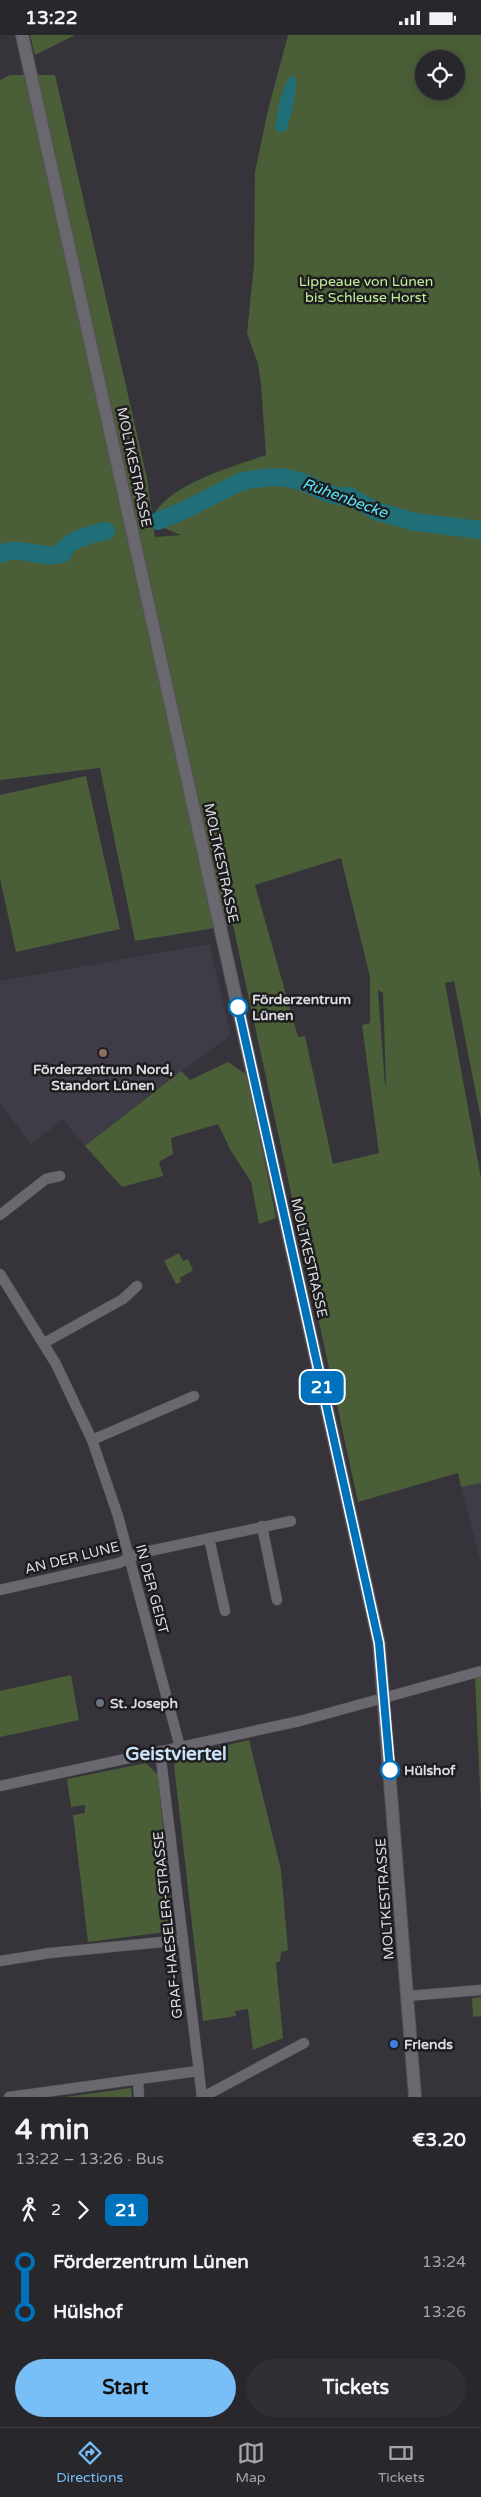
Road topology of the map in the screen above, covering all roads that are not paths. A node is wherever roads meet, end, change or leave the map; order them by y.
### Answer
1 (22, 35) edge
2 (60, 1176) dead end
3 (0, 1215) edge
4 (0, 1273) edge
5 (138, 1286) dead end
6 (44, 1343) junction
7 (194, 1396) dead end
8 (92, 1440) junction
9 (291, 1521) dead end
10 (262, 1526) junction
11 (209, 1538) junction
12 (129, 1558) junction
13 (0, 1590) edge
14 (277, 1600) dead end
15 (225, 1611) dead end
16 (481, 1671) edge
17 (384, 1698) junction
18 (180, 1747) junction
19 (160, 1751) junction
20 (0, 1786) edge
21 (183, 1940) junction
22 (0, 1961) edge
23 (481, 1990) edge
24 (407, 1996) junction
25 (304, 2043) dead end
26 (198, 2071) junction
27 (138, 2080) junction
28 (9, 2097) edge
29 (139, 2097) edge
30 (202, 2097) edge
31 (415, 2097) edge

1 - 17 street, MOLTKESTRASSE
2 - 3 street
4 - 6 street, IN DER GEIST
5 - 6 street
6 - 8 street, IN DER GEIST
7 - 8 street
8 - 12 street, IN DER GEIST
9 - 10 street, AN DER LUNE
10 - 11 street, AN DER LUNE
10 - 14 street
11 - 12 street, AN DER LUNE
11 - 15 street
12 - 13 street, AN DER LUNE
12 - 18 street, IN DER GEIST
16 - 17 street
17 - 18 street
17 - 24 street, MOLTKESTRASSE
18 - 19 street
19 - 20 street
19 - 21 street, GRAF-HAESELER-STRASSE
21 - 22 street
21 - 26 street, GRAF-HAESELER-STRASSE
23 - 24 street
24 - 31 street, MOLTKESTRASSE
25 - 30 street
26 - 27 street
26 - 30 street, GRAF-HAESELER-STRASSE
27 - 28 street
27 - 29 street

